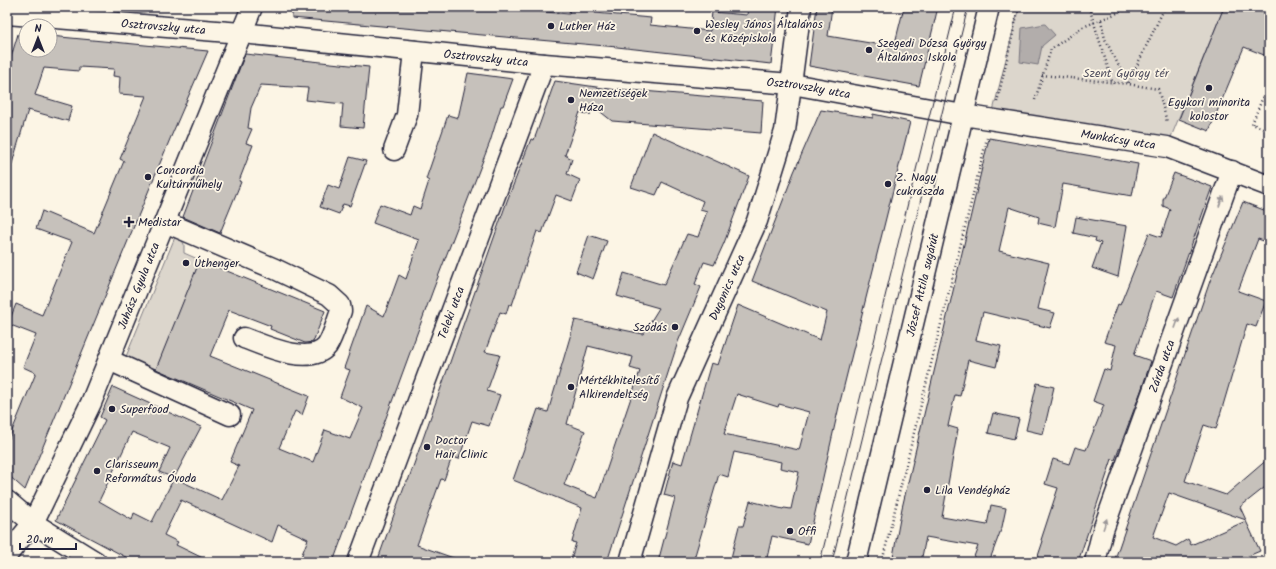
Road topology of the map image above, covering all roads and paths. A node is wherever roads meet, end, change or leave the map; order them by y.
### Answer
1 (252, 7) edge
2 (801, 7) edge
3 (989, 7) edge
4 (1019, 7) edge
5 (1089, 7) edge
6 (1132, 7) edge
7 (1165, 7) edge
8 (7, 14) edge
9 (1101, 20) junction
10 (1093, 23) junction
11 (241, 33) junction
12 (414, 51) junction
13 (544, 64) junction
14 (1042, 75) junction
15 (1269, 82) edge
16 (792, 84) junction
17 (1113, 84) junction
18 (1128, 84) junction
19 (1034, 100) dead end
20 (962, 115) junction
21 (992, 119) junction
22 (1167, 122) dead end
23 (1269, 130) edge
24 (394, 150) dead end
25 (1232, 171) junction
26 (1269, 186) edge
27 (165, 222) junction
28 (244, 338) dead end
29 (109, 360) junction
30 (230, 415) dead end
31 (7, 501) edge
32 (33, 523) junction
33 (7, 554) edge
34 (96, 562) edge
35 (358, 562) edge
36 (630, 562) edge
37 (856, 562) edge
38 (882, 562) edge
39 (1095, 562) edge

1 - 11 street, Juhász Gyula utca
2 - 16 street, Dugonics utca
3 - 20 street, József Attila sugárút
4 - 21 path
5 - 10 path
6 - 9 path
7 - 18 path
8 - 11 street, Osztrovszky utca
9 - 10 path
9 - 18 path
10 - 14 path
10 - 17 path
11 - 12 street, Osztrovszky utca
11 - 27 street, Juhász Gyula utca
12 - 13 street, Osztrovszky utca
12 - 24 street
13 - 16 street, Osztrovszky utca
13 - 35 street, Teleki utca
14 - 17 path
14 - 19 path
15 - 23 path
16 - 20 street, Osztrovszky utca
16 - 36 street, Dugonics utca
17 - 18 path
18 - 22 path
20 - 21 street, Munkácsy utca
20 - 37 street, József Attila sugárút
21 - 25 street, Munkácsy utca
21 - 38 path
25 - 26 street, Munkácsy utca
39 -> 25 street, Zárda utca
27 - 28 street
27 - 29 street, Juhász Gyula utca
29 - 30 street
29 - 32 street, Juhász Gyula utca
31 - 32 street
32 - 33 street, Juhász Gyula utca
32 - 34 street

